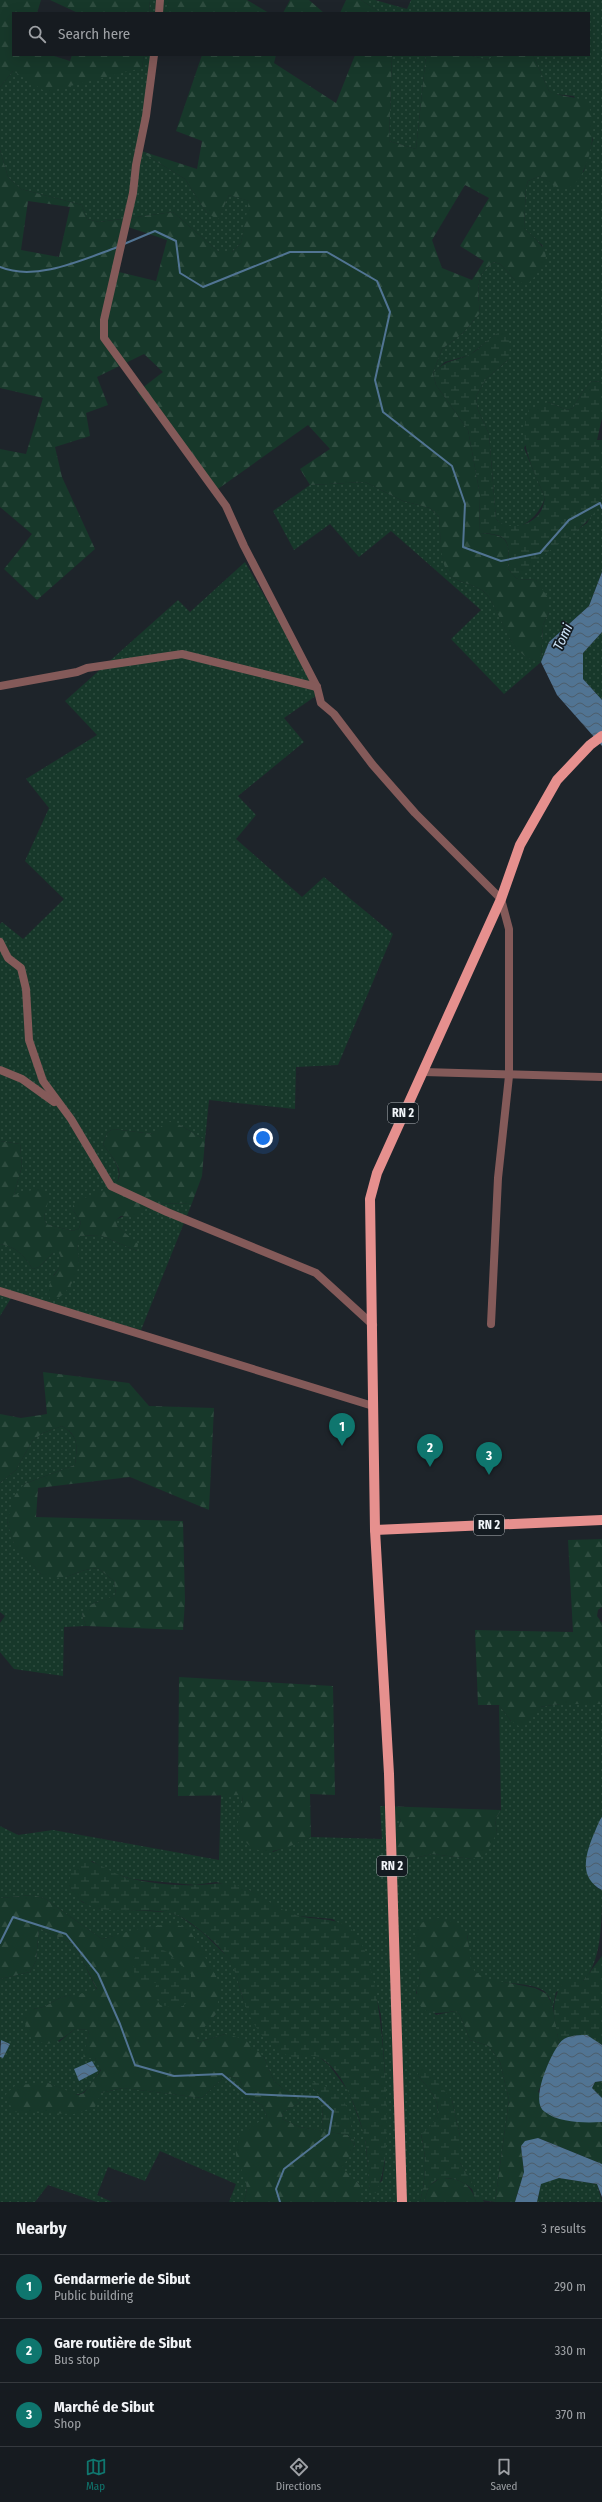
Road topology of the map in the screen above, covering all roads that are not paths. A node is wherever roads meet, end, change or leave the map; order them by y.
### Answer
1 (160, 0) edge
2 (159, 12) edge
3 (154, 56) edge
4 (0, 686) edge
5 (317, 687) junction
6 (599, 738) edge
7 (501, 898) junction
8 (0, 942) edge
9 (0, 1070) edge
10 (424, 1072) junction
11 (509, 1076) junction
12 (602, 1077) edge
13 (70, 1119) junction
14 (0, 1291) edge
15 (490, 1324) dead end
16 (373, 1325) junction
17 (373, 1406) junction
18 (602, 1520) edge
19 (375, 1530) junction
20 (402, 2202) edge

1 - 2 street
3 - 5 street
4 - 5 street
5 - 7 street
6 - 7 main road, RN 2
7 - 10 main road, RN 2
7 - 11 street
8 - 13 street
9 - 13 street
10 - 11 street
10 - 16 main road, RN 2
11 - 12 street
11 - 15 street
13 - 16 street
14 - 17 street
16 - 17 main road, RN 2
17 - 19 main road, RN 2
18 - 19 main road, RN 2
19 - 20 main road, RN 2

